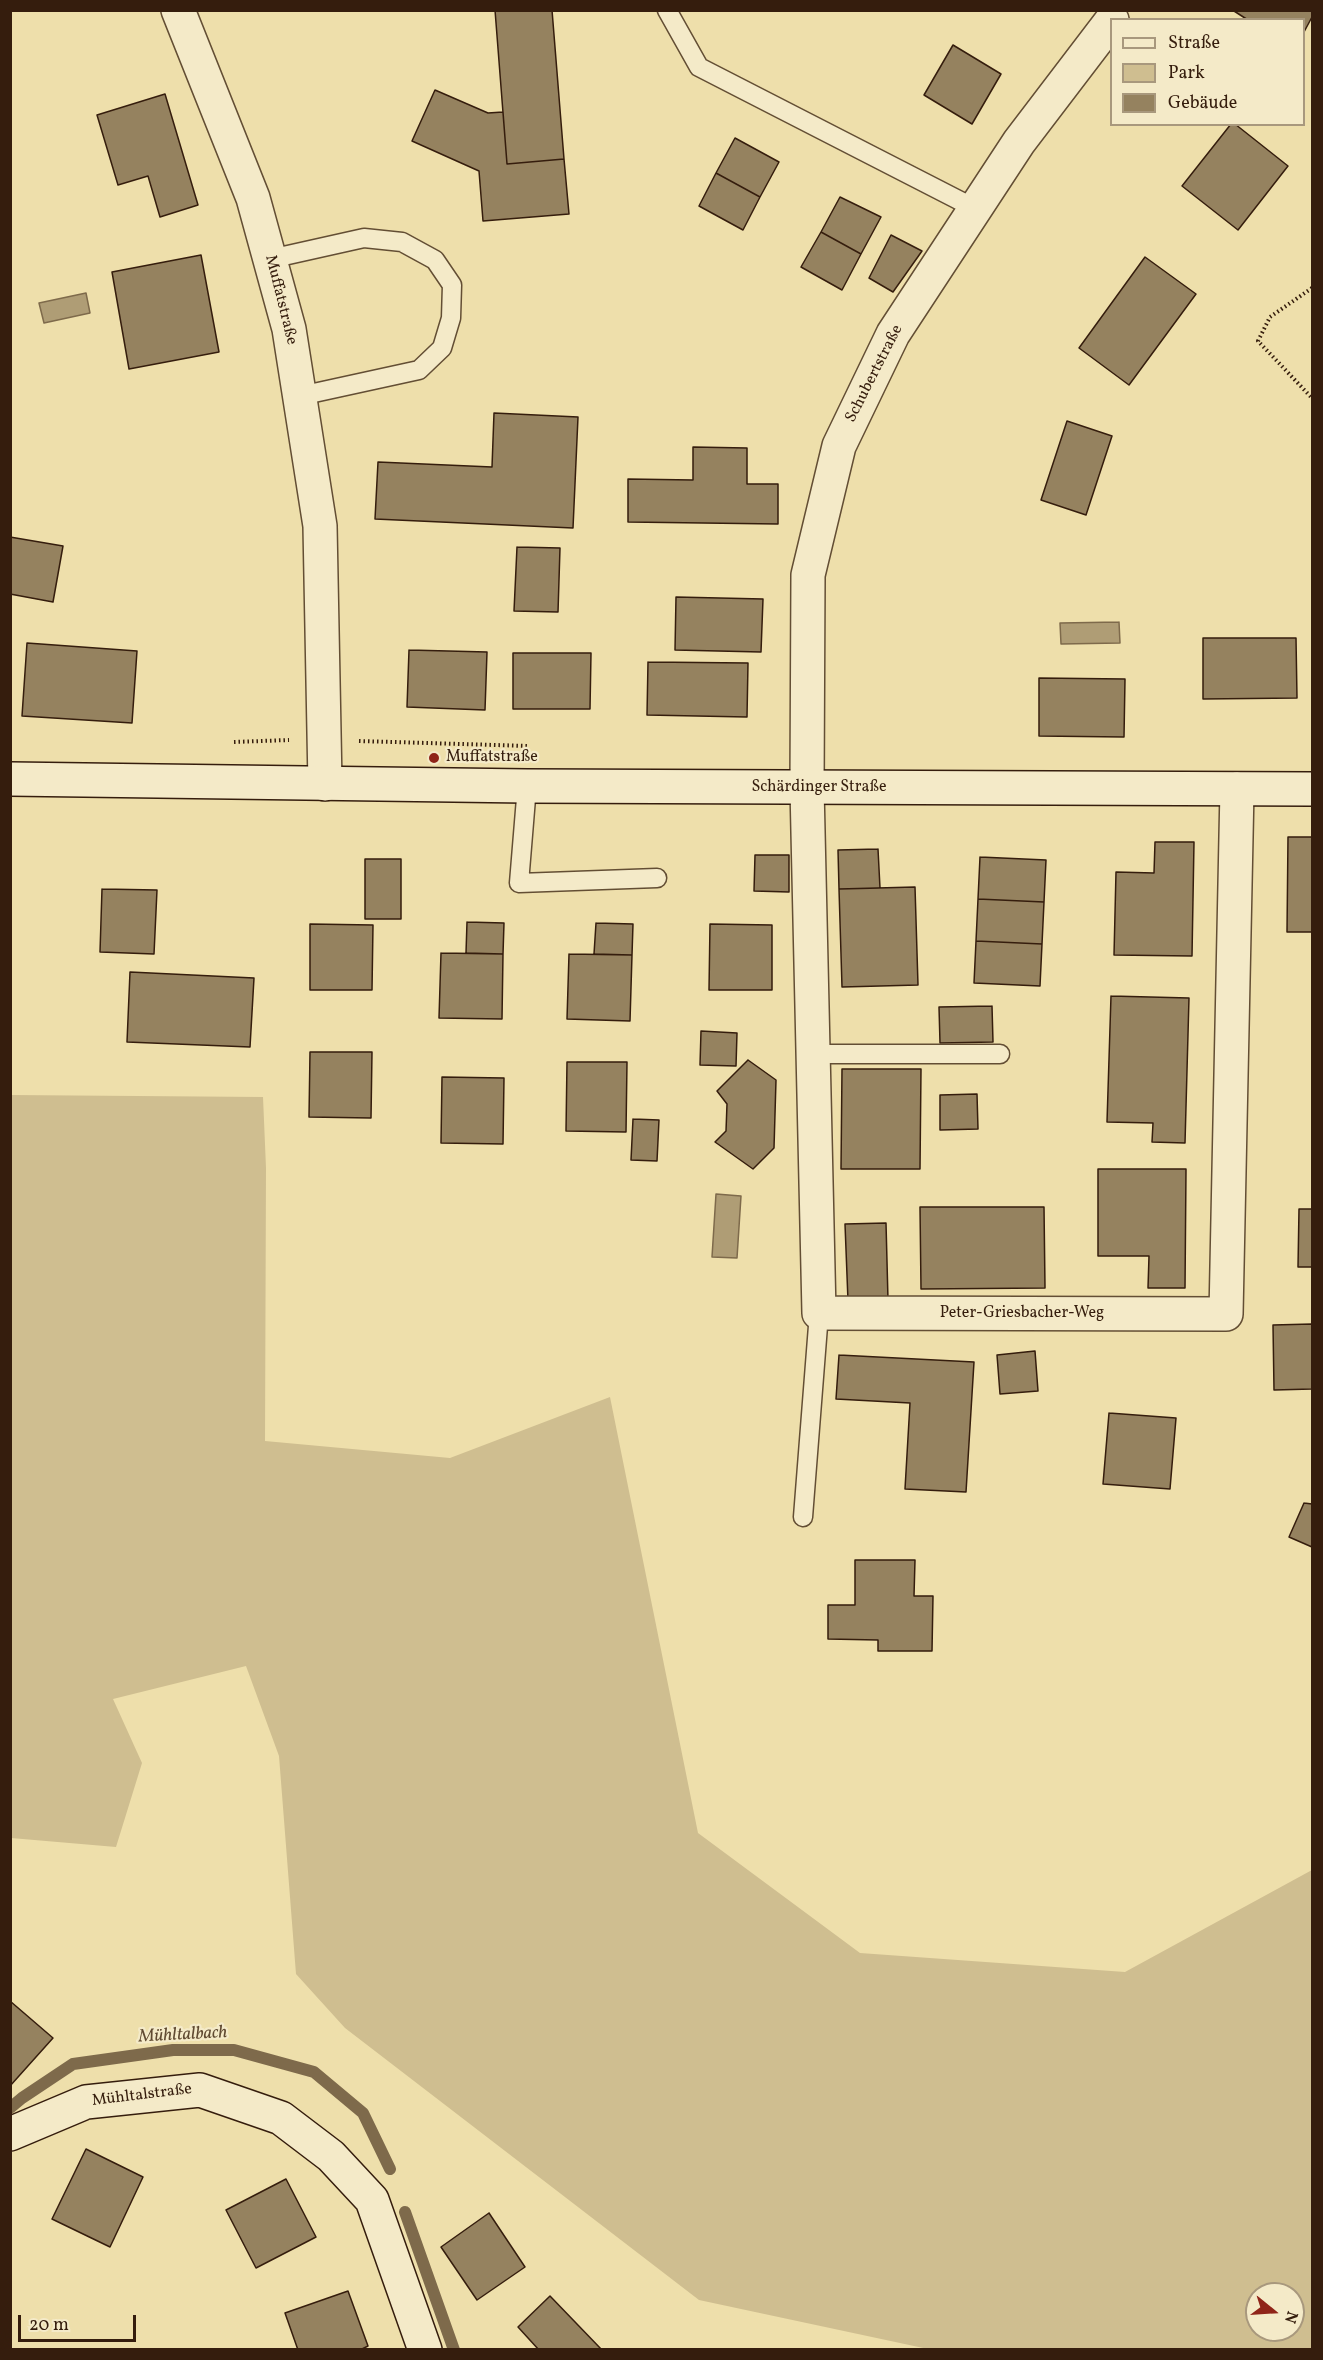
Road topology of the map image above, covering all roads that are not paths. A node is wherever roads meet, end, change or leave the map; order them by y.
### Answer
1 (178, 10) edge
2 (667, 10) edge
3 (1110, 23) edge
4 (976, 209) junction
5 (270, 259) junction
6 (300, 396) junction
7 (10, 779) edge
8 (325, 784) junction
9 (527, 786) junction
10 (807, 788) junction
11 (1237, 789) junction
12 (1312, 789) edge
13 (657, 878) dead end
14 (814, 1054) junction
15 (1000, 1054) dead end
16 (819, 1313) junction
17 (803, 1517) dead end
18 (10, 2134) edge
19 (425, 2349) edge

1 - 5 street, Muffatstraße
2 - 4 lane
3 - 4 street, Schubertstraße
4 - 10 street, Schubertstraße
5 - 6 street, Muffatstraße
5 - 6 lane
6 - 8 street, Muffatstraße
7 - 8 street, Schärdinger Straße
8 - 9 street, Schärdinger Straße
9 - 10 street, Schärdinger Straße
9 - 13 lane
10 - 11 street, Schärdinger Straße
10 - 14 street
11 - 12 street, Schärdinger Straße
11 - 16 street, Peter-Griesbacher-Weg
14 - 15 lane
14 - 16 street
16 - 17 lane
18 - 19 street, Mühltalstraße

